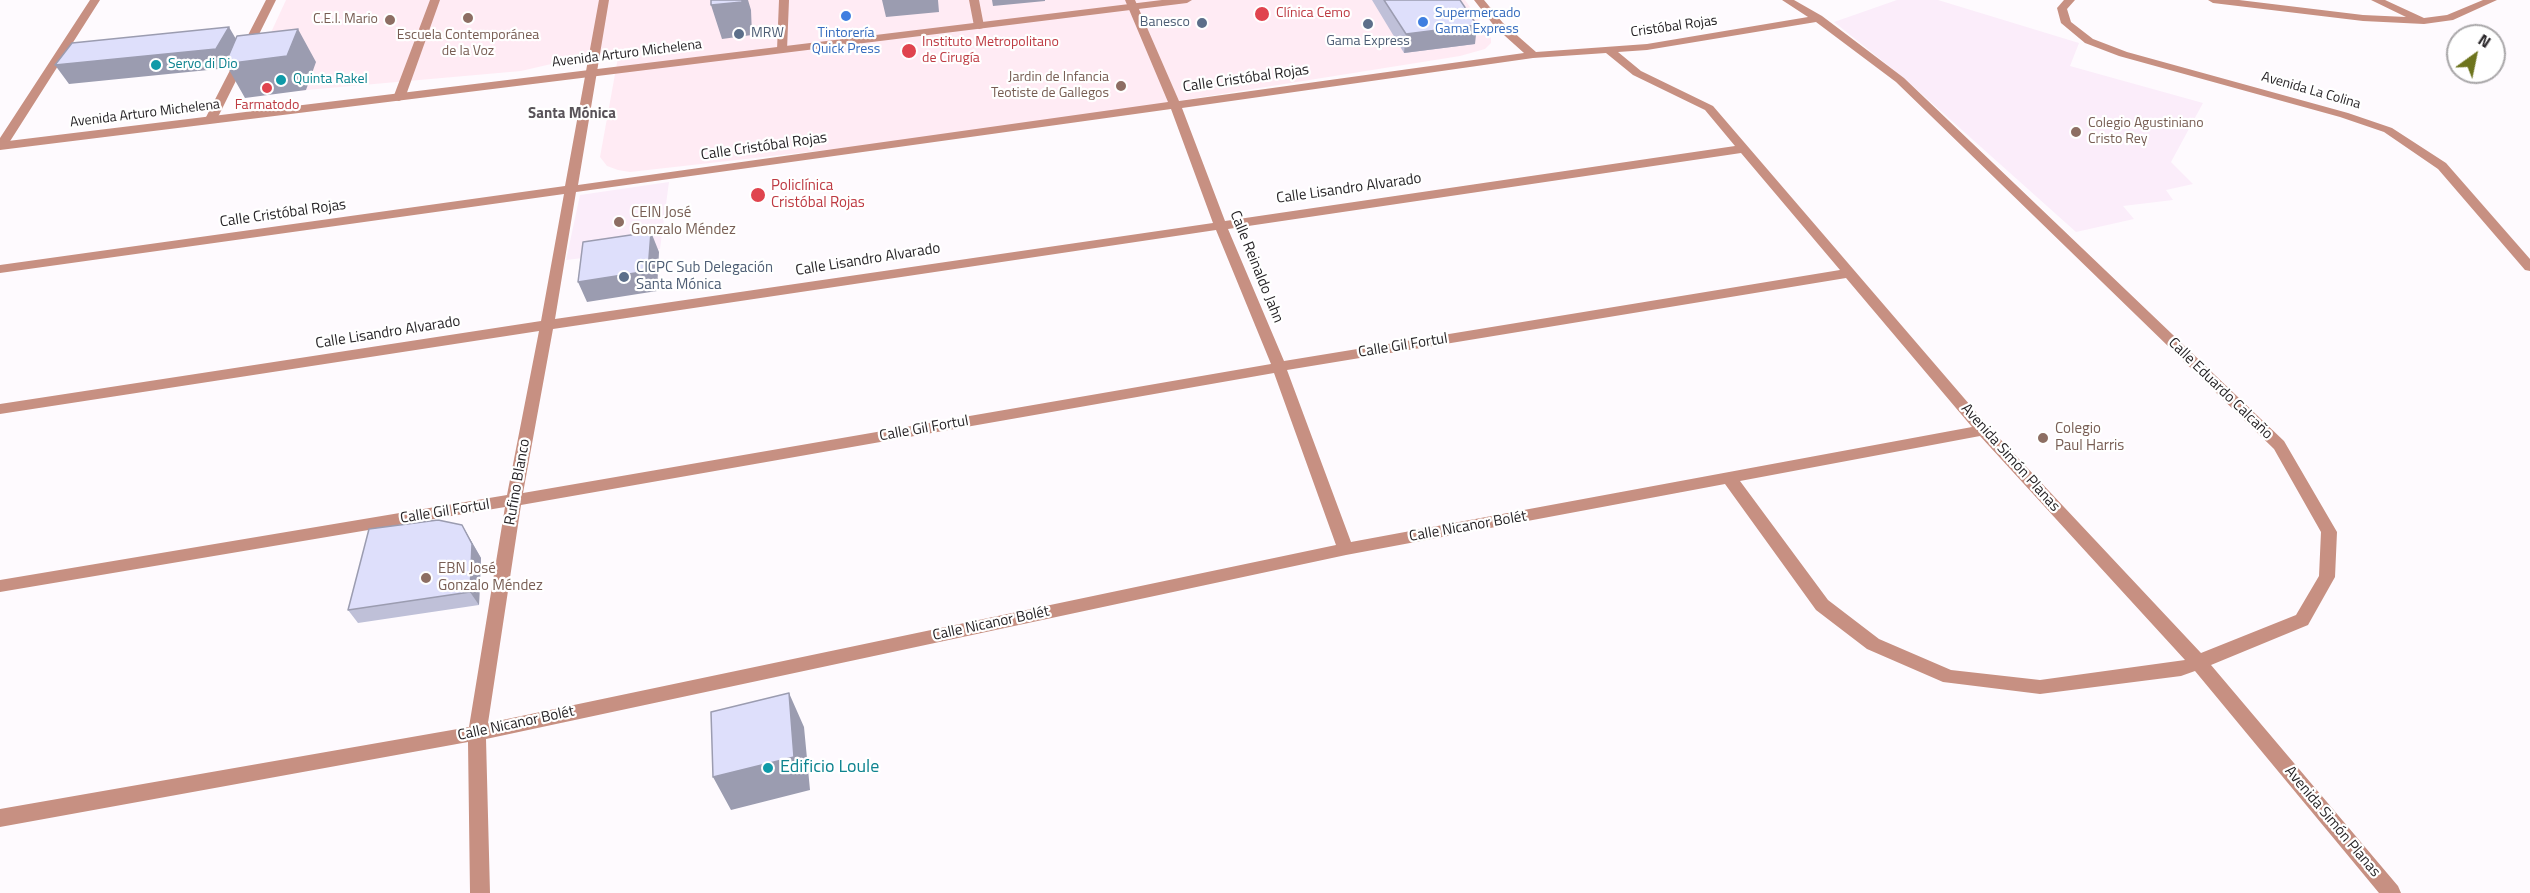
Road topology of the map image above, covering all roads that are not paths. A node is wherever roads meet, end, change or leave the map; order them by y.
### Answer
1 (95, 0) edge
2 (271, 0) edge
3 (435, 0) edge
4 (604, 0) edge
5 (784, 0) edge
6 (974, 0) edge
7 (1187, 0) edge
8 (1479, 0) edge
9 (1787, 0) edge
10 (2070, 0) edge
11 (2213, 0) edge
12 (2376, 0) edge
13 (2492, 0) edge
14 (1131, 3) edge
15 (1818, 18) junction
16 (2424, 21) junction
17 (979, 26) junction
18 (782, 50) junction
19 (1609, 50) junction
20 (1533, 55) junction
21 (591, 73) junction
22 (399, 98) junction
23 (1175, 105) junction
24 (210, 121) junction
25 (1, 146) edge
26 (1742, 149) junction
27 (570, 191) junction
28 (1220, 224) junction
29 (2530, 267) edge
30 (0, 269) edge
31 (1848, 273) junction
32 (547, 325) junction
33 (1279, 367) junction
34 (0, 409) edge
35 (1983, 430) junction
36 (1730, 479) junction
37 (514, 500) junction
38 (1346, 549) junction
39 (0, 586) edge
40 (2198, 662) junction
41 (477, 733) junction
42 (0, 818) edge
43 (480, 893) edge
44 (2391, 893) edge

1 - 25 street
2 - 24 street
3 - 22 street
4 - 21 street, Rufino Blanco
5 - 18 street
6 - 17 street
7 - 14 street, Avenida Arturo Michelena
8 - 20 street
9 - 15 street, Calle Eduardo Calcaño
10 - 29 street, Avenida La Colina
11 - 16 street
12 - 16 street
13 - 16 street
14 - 17 street, Avenida Arturo Michelena
14 - 23 street, Calle Reinaldo Jahn
15 - 19 street, Cristóbal Rojas
15 - 40 street, Calle Eduardo Calcaño
17 - 18 street, Avenida Arturo Michelena
18 - 21 street, Avenida Arturo Michelena
19 - 20 street, Cristóbal Rojas
19 - 26 street, Avenida Simón Planas
20 - 23 street, Calle Cristóbal Rojas
21 - 22 street, Avenida Arturo Michelena
21 - 27 street, Rufino Blanco
22 - 24 street, Avenida Arturo Michelena
23 - 27 street, Calle Cristóbal Rojas
23 - 28 street, Calle Reinaldo Jahn
24 - 25 street, Avenida Arturo Michelena
26 - 28 street, Calle Lisandro Alvarado
26 - 31 street, Avenida Simón Planas
27 - 30 street, Calle Cristóbal Rojas
27 - 32 street, Rufino Blanco
28 - 32 street, Calle Lisandro Alvarado
28 - 33 street, Calle Reinaldo Jahn
31 - 33 street, Calle Gil Fortul
31 - 35 street, Avenida Simón Planas
32 - 34 street, Calle Lisandro Alvarado
32 - 37 street, Rufino Blanco
33 - 37 street, Calle Gil Fortul
33 - 38 street, Calle Reinaldo Jahn
35 - 36 street, Calle Nicanor Bolét
35 - 40 street, Avenida Simón Planas
36 - 38 street, Calle Nicanor Bolét
36 - 40 street, Calle Eduardo Calcaño
37 - 39 street, Calle Gil Fortul
37 - 41 street, Rufino Blanco
38 - 41 street, Calle Nicanor Bolét
40 - 44 street, Avenida Simón Planas
41 - 42 street, Calle Nicanor Bolét
41 - 43 street, Rufino Blanco

